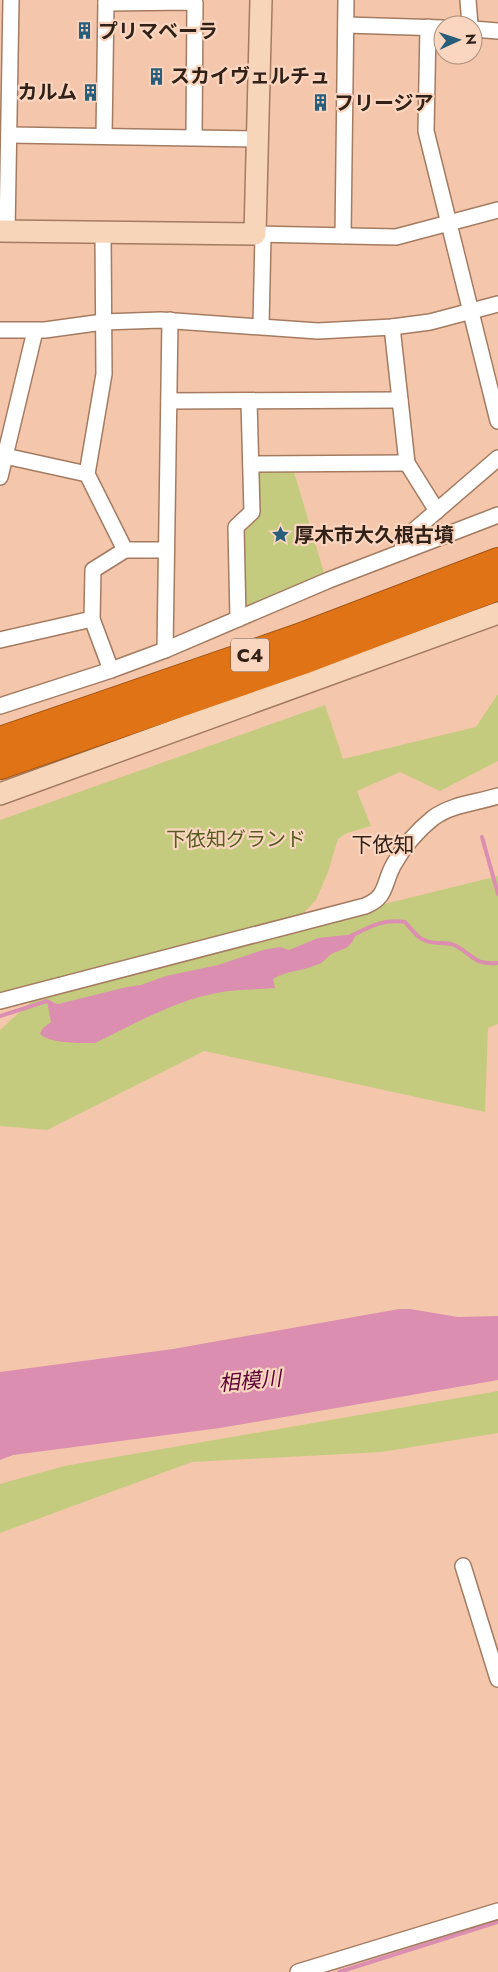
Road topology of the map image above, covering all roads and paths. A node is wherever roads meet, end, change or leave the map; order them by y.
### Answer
1 (261, 0) edge
2 (346, 0) edge
3 (468, 0) edge
4 (106, 1) edge
5 (7, 3) edge
6 (469, 15) edge
7 (346, 25) junction
8 (433, 28) edge
9 (483, 30) edge
10 (498, 31) edge
11 (433, 51) edge
12 (9, 135) junction
13 (104, 136) junction
14 (194, 137) junction
15 (258, 138) junction
16 (498, 210) edge
17 (448, 224) junction
18 (3, 231) edge
19 (103, 233) junction
20 (259, 235) junction
21 (343, 236) junction
22 (498, 304) edge
23 (470, 312) junction
24 (170, 320) junction
25 (103, 322) junction
26 (261, 326) junction
27 (392, 326) junction
28 (0, 330) edge
29 (36, 331) junction
30 (400, 400) junction
31 (168, 401) junction
32 (249, 401) junction
33 (498, 421) edge
34 (5, 456) junction
35 (498, 458) edge
36 (407, 463) junction
37 (250, 464) junction
38 (87, 474) junction
39 (0, 477) edge
40 (437, 511) junction
41 (498, 516) edge
42 (125, 550) junction
43 (166, 550) junction
44 (402, 552) junction
45 (498, 562) edge
46 (498, 586) edge
47 (498, 613) edge
48 (92, 619) junction
49 (238, 619) junction
50 (0, 640) edge
51 (165, 650) junction
52 (111, 670) junction
53 (0, 706) edge
54 (0, 741) edge
55 (0, 765) edge
56 (0, 794) edge
57 (498, 796) edge
58 (0, 1001) edge
59 (463, 1566) dead end
60 (498, 1679) edge
61 (498, 1911) edge
62 (298, 1972) edge

1 - 15 street
2 - 7 street
3 - 6 street
4 - 13 street
4 - 14 street
5 - 12 street
7 - 8 street
7 - 21 street
9 - 10 street
11 - 17 street
12 - 13 street
12 - 18 street
13 - 14 street
14 - 15 street
15 - 20 street
16 - 17 street
17 - 21 street
17 - 23 street
18 - 19 street
19 - 20 street
19 - 25 street
20 - 21 street
20 - 26 street
22 - 23 street
23 - 27 street
23 - 33 street
24 - 25 street
24 - 26 street
24 - 31 street
25 - 29 street
25 - 38 street
26 - 27 street
27 - 30 street
28 - 29 street
29 - 34 street
30 - 32 street
30 - 36 street
31 - 32 street
31 - 43 street
32 - 37 street
34 - 38 street
34 - 39 street
35 - 40 street
36 - 37 street
36 - 40 street
37 - 49 street
38 - 42 street
40 - 44 street
41 - 44 street
42 - 43 street
42 - 48 street
43 - 51 street
44 - 49 street
45 - 54 highway, C4
46 - 55 highway, C4
47 - 56 street
48 - 50 street
48 - 52 street
49 - 51 street
51 - 52 street
52 - 53 street
57 - 58 street
59 - 60 street
61 - 62 street

